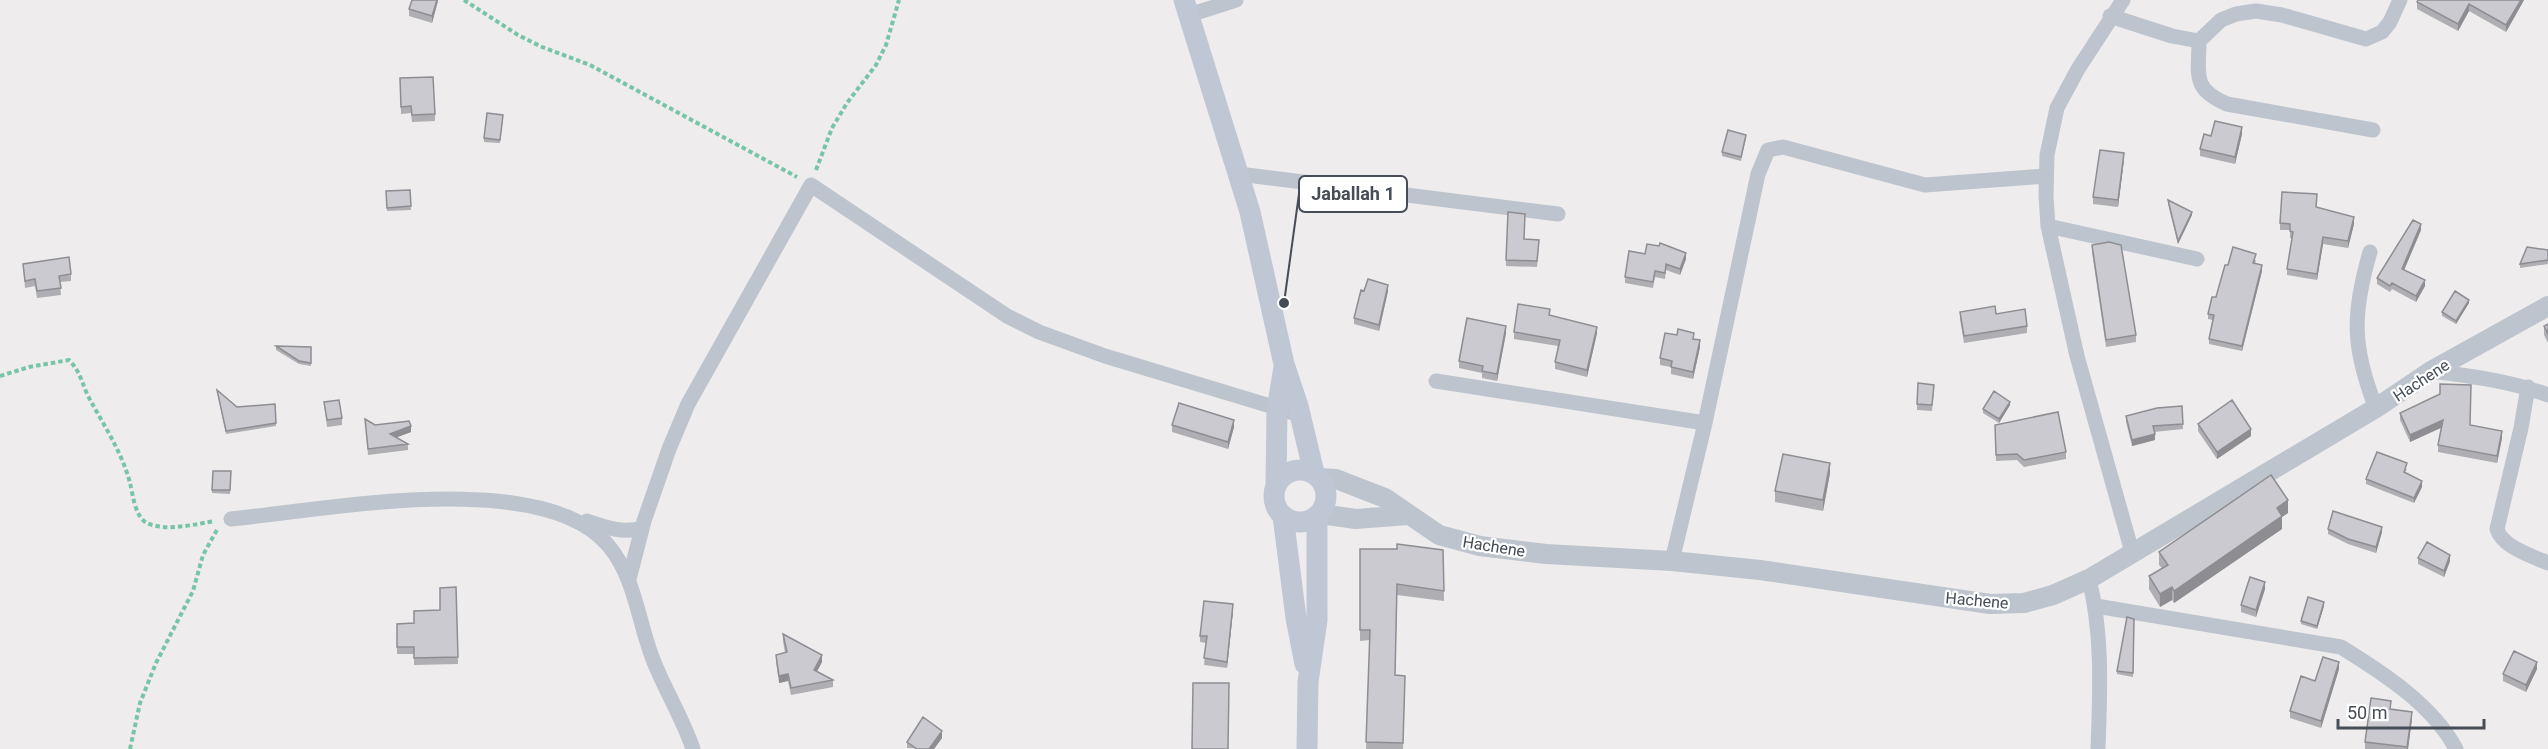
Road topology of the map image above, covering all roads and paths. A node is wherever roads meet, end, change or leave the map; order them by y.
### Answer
1 (464, 0) edge
2 (899, 0) edge
3 (1236, 0) edge
4 (2123, 0) edge
5 (2400, 0) edge
6 (1186, 7) edge
7 (2110, 16) junction
8 (2199, 41) junction
9 (2373, 130) dead end
10 (1239, 174) junction
11 (2046, 176) junction
12 (811, 185) junction
13 (1558, 214) dead end
14 (2048, 226) junction
15 (2370, 252) dead end
16 (2197, 260) dead end
17 (2548, 306) edge
18 (1284, 364) junction
19 (2432, 371) junction
20 (0, 376) edge
21 (1436, 381) dead end
22 (2528, 387) junction
23 (2548, 394) edge
24 (2376, 408) junction
25 (1277, 410) junction
26 (1300, 415) junction
27 (1705, 423) junction
28 (1317, 476) junction
29 (1276, 484) junction
30 (1318, 515) junction
31 (1408, 515) junction
32 (1283, 516) junction
33 (571, 517) junction
34 (231, 519) junction
35 (642, 528) junction
36 (2132, 552) junction
37 (1672, 561) junction
38 (2548, 563) edge
39 (629, 579) junction
40 (2089, 579) junction
41 (2096, 606) junction
42 (1308, 682) junction
43 (130, 749) edge
44 (693, 749) edge
45 (1307, 749) edge
46 (2098, 749) edge
47 (2456, 749) edge

1 - 12 path
2 - 12 path
3 - 6 street
4 - 7 street
5 - 8 street
6 - 10 main road
7 - 8 street
7 - 11 street
8 - 9 street
10 - 13 street
10 - 18 main road
11 - 14 street
11 - 27 street
12 - 25 street
12 - 35 street
14 - 16 street
14 - 36 street
15 - 24 street
17 - 19 street, Hachene
18 - 25 main road
18 - 26 main road
19 - 22 street
19 - 24 street, Hachene
20 - 34 path
21 - 27 street
22 - 23 street
22 - 38 street
24 - 36 street, Hachene
25 - 26 street
25 - 29 main road
26 - 28 main road
27 - 37 street
28 - 29 main road
28 - 30 main road
28 - 31 street, Hachene
29 - 32 main road
30 - 31 street
30 - 32 main road
30 - 42 main road
31 - 37 street, Hachene
32 - 42 main road
33 - 34 street
33 - 35 street
33 - 39 street
34 - 43 path
35 - 39 street
36 - 40 street, Hachene
37 - 40 street, Hachene
39 - 44 street
40 - 41 street
41 - 46 street
41 - 47 street
42 - 45 main road

